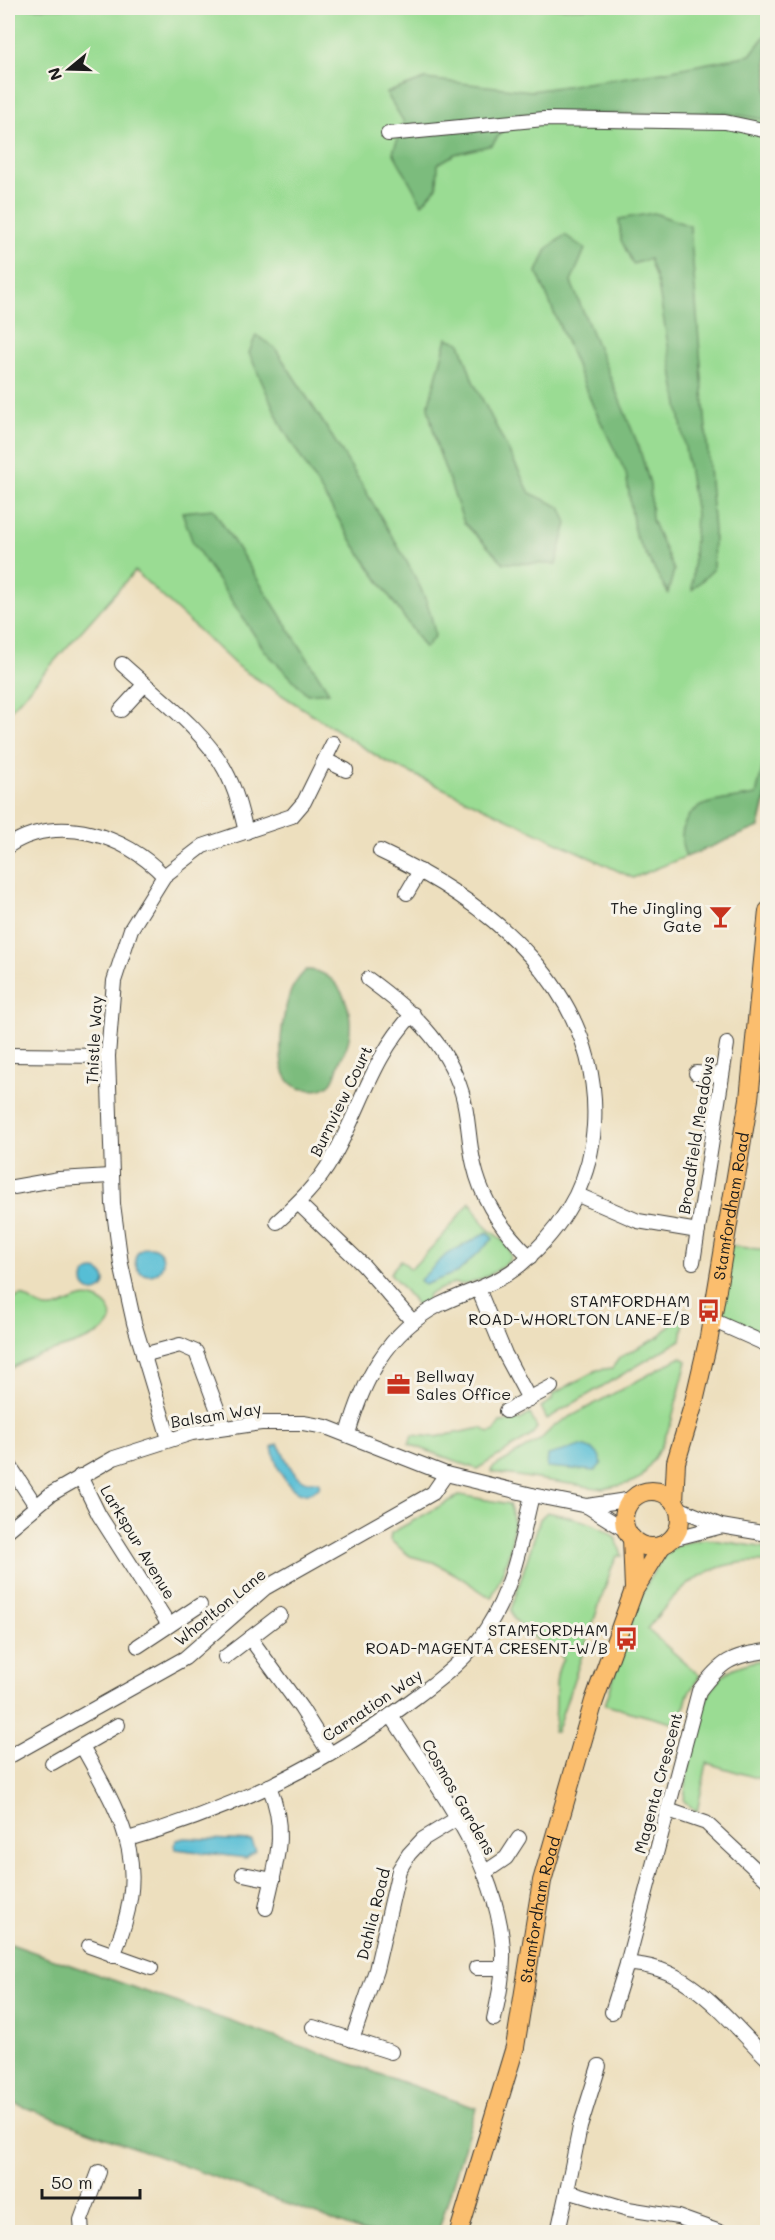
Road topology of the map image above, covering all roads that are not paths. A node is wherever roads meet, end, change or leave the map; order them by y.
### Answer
1 (768, 131) edge
2 (388, 134) dead end
3 (122, 664) dead end
4 (144, 685) junction
5 (121, 710) dead end
6 (333, 744) dead end
7 (325, 760) junction
8 (346, 771) dead end
9 (246, 832) junction
10 (8, 846) edge
11 (380, 851) dead end
12 (420, 871) junction
13 (164, 876) junction
14 (407, 893) dead end
15 (768, 911) edge
16 (368, 979) dead end
17 (413, 1014) junction
18 (727, 1044) dead end
19 (8, 1054) edge
20 (108, 1056) junction
21 (696, 1072) dead end
22 (722, 1075) junction
23 (111, 1176) junction
24 (8, 1188) edge
25 (578, 1195) junction
26 (298, 1203) junction
27 (278, 1222) dead end
28 (698, 1231) junction
29 (530, 1257) junction
30 (693, 1262) dead end
31 (479, 1291) junction
32 (712, 1320) junction
33 (413, 1322) junction
34 (768, 1345) edge
35 (143, 1355) junction
36 (551, 1387) dead end
37 (529, 1399) junction
38 (506, 1411) dead end
39 (224, 1427) junction
40 (348, 1434) junction
41 (168, 1439) junction
42 (676, 1462) junction
43 (8, 1463) edge
44 (446, 1474) junction
45 (80, 1476) junction
46 (532, 1495) junction
47 (640, 1496) junction
48 (676, 1505) junction
49 (36, 1506) junction
50 (587, 1506) junction
51 (721, 1526) junction
52 (8, 1530) edge
53 (629, 1534) junction
54 (768, 1534) edge
55 (667, 1542) junction
56 (634, 1590) junction
57 (200, 1605) dead end
58 (280, 1615) dead end
59 (169, 1625) junction
60 (250, 1638) junction
61 (138, 1646) dead end
62 (768, 1651) edge
63 (225, 1657) dead end
64 (392, 1715) junction
65 (118, 1725) dead end
66 (82, 1746) junction
67 (330, 1754) junction
68 (8, 1757) edge
69 (52, 1763) dead end
70 (269, 1786) junction
71 (668, 1810) junction
72 (456, 1819) junction
73 (519, 1838) dead end
74 (128, 1839) junction
75 (484, 1873) junction
76 (243, 1874) dead end
77 (273, 1880) junction
78 (768, 1881) edge
79 (266, 1908) dead end
80 (89, 1946) dead end
81 (113, 1956) junction
82 (627, 1964) junction
83 (152, 1968) dead end
84 (476, 1968) dead end
85 (502, 1968) junction
86 (612, 2012) dead end
87 (494, 2019) dead end
88 (313, 2027) dead end
89 (352, 2040) junction
90 (391, 2052) dead end
91 (766, 2055) edge
92 (599, 2066) dead end
93 (99, 2172) dead end
94 (567, 2192) junction
95 (82, 2232) edge
96 (459, 2232) edge
97 (558, 2232) edge
98 (720, 2232) edge

1 - 2 street
3 - 4 street
4 - 5 street
4 - 9 street
6 - 7 street, Thistle Way
7 - 8 street
7 - 9 street, Thistle Way
9 - 13 street, Thistle Way
10 - 13 street
11 - 12 street
12 - 14 street
12 - 25 street
13 - 20 street, Thistle Way
15 - 32 main road, Stamfordham Road
16 - 17 street
17 - 26 street, Burnview Court
17 - 29 street
18 - 22 street, Broadfield Meadows
19 - 20 street
20 - 23 street, Thistle Way
21 - 22 street
22 - 28 street, Broadfield Meadows
23 - 24 street
23 - 35 street, Thistle Way
25 - 28 street, Broadfield Meadows
25 - 29 street
26 - 27 street, Burnview Court
26 - 33 street
28 - 30 street, Broadfield Meadows
29 - 31 street
31 - 33 street
31 - 37 street
32 - 34 street
32 - 42 main road, Stamfordham Road
33 - 40 street
35 - 39 street
35 - 41 street, Thistle Way
36 - 37 street
37 - 38 street
39 - 40 street, Balsam Way
39 - 41 street, Balsam Way
40 - 44 street, Balsam Way
41 - 45 street, Balsam Way
42 - 47 main road, Stamfordham Road
42 - 48 main road, Stamfordham Road
43 - 49 street
44 - 46 street, Balsam Way
44 - 68 street, Whorlton Lane
45 - 49 street, Balsam Way
45 - 59 street, Larkspur Avenue
46 - 50 street, Balsam Way
46 - 64 street, Carnation Way
47 - 48 main road
47 - 50 street, Balsam Way
47 - 53 main road
48 - 51 street
48 - 55 main road
49 - 52 street, Balsam Way
50 - 53 street, Balsam Way
51 - 54 street
51 - 55 street
53 - 55 main road
53 - 56 main road, Stamfordham Road
55 - 56 main road, Stamfordham Road
56 - 96 main road, Stamfordham Road
57 - 59 street, Larkspur Avenue
58 - 60 street
59 - 61 street, Larkspur Avenue
60 - 63 street
60 - 67 street
62 - 71 street, Magenta Crescent
64 - 67 street, Carnation Way
64 - 72 street, Cosmos Gardens
65 - 66 street
66 - 69 street
66 - 74 street
67 - 70 street, Carnation Way
70 - 74 street, Carnation Way
70 - 77 street
71 - 78 street
71 - 82 street, Magenta Crescent
72 - 75 street, Cosmos Gardens
72 - 89 street, Dahlia Road
73 - 75 street
74 - 81 street
75 - 85 street, Cosmos Gardens
76 - 77 street
77 - 79 street
80 - 81 street
81 - 83 street
82 - 86 street, Magenta Crescent
82 - 91 street
84 - 85 street
85 - 87 street, Cosmos Gardens
88 - 89 street
89 - 90 street
92 - 94 street
93 - 95 street
94 - 97 street
94 - 98 street

